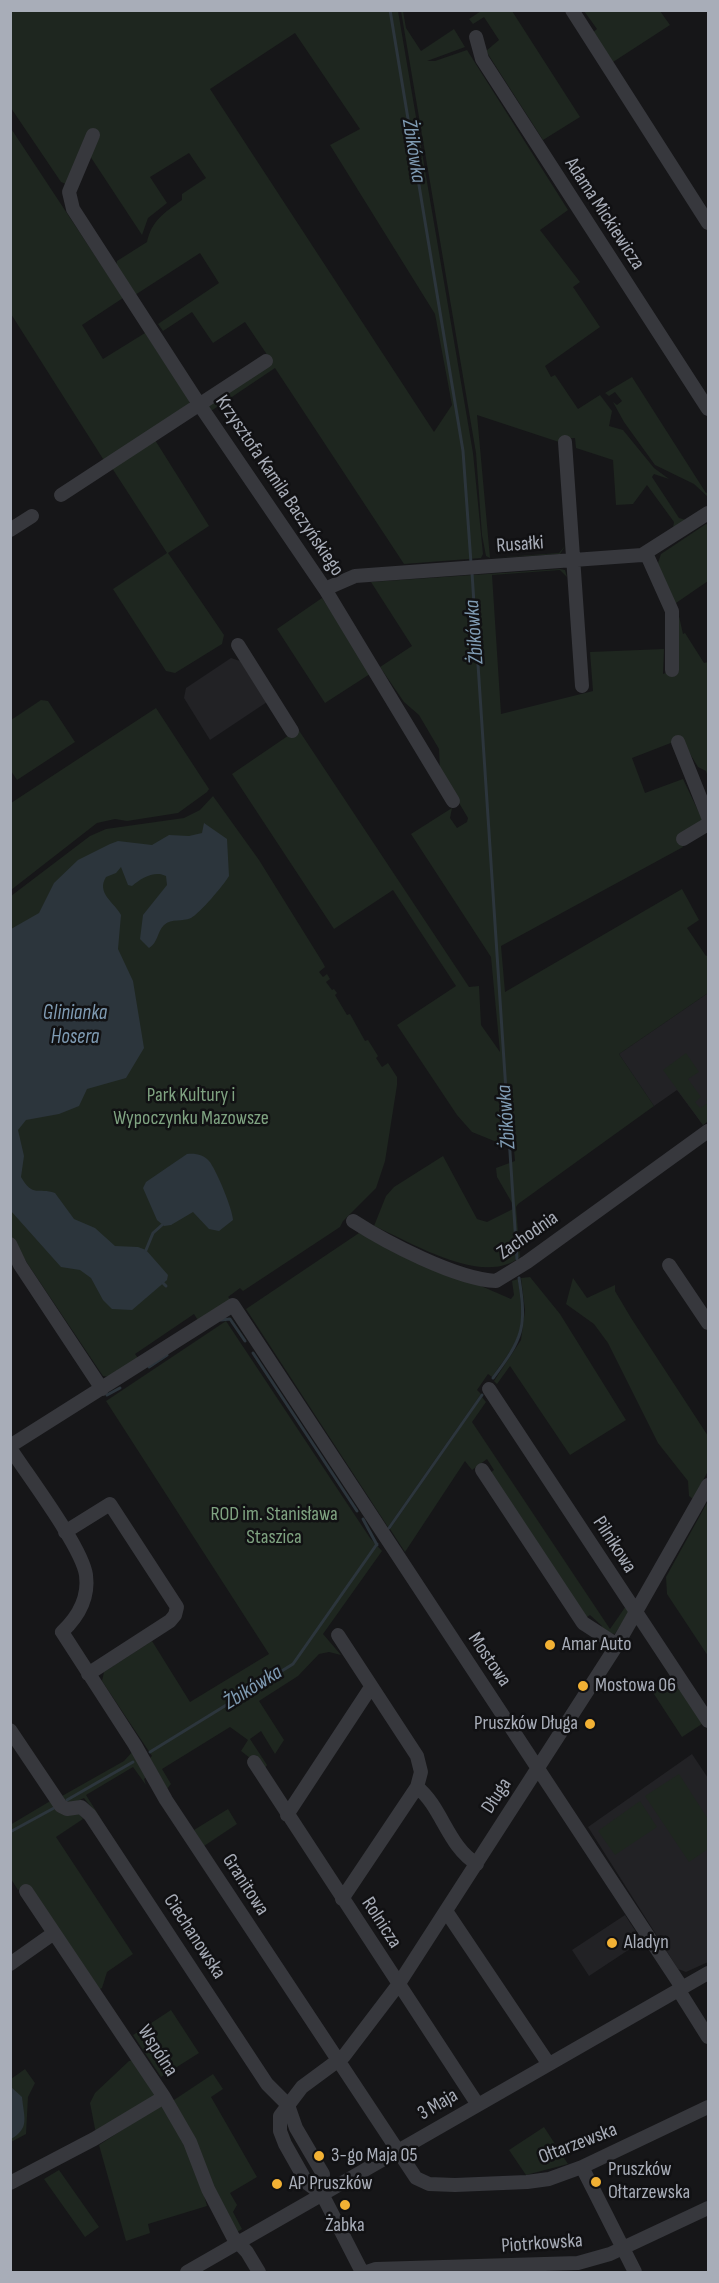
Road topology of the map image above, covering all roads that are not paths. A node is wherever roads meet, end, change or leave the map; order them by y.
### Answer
1 (572, 10) edge
2 (476, 37) dead end
3 (93, 135) dead end
4 (708, 223) edge
5 (267, 361) dead end
6 (199, 404) junction
7 (708, 409) edge
8 (565, 442) dead end
9 (61, 495) dead end
10 (708, 513) edge
11 (32, 516) dead end
12 (10, 530) edge
13 (646, 553) junction
14 (573, 560) junction
15 (325, 589) junction
16 (238, 645) dead end
17 (672, 670) dead end
18 (582, 686) dead end
19 (292, 731) dead end
20 (678, 742) dead end
21 (453, 801) dead end
22 (708, 817) edge
23 (708, 824) edge
24 (683, 839) dead end
25 (708, 1131) edge
26 (353, 1221) dead end
27 (10, 1244) edge
28 (669, 1265) dead end
29 (708, 1323) edge
30 (102, 1389) junction
31 (489, 1389) dead end
32 (10, 1447) edge
33 (482, 1470) dead end
34 (708, 1485) edge
35 (65, 1532) junction
36 (637, 1613) junction
37 (338, 1635) dead end
38 (617, 1645) junction
39 (88, 1674) junction
40 (371, 1686) junction
41 (708, 1721) edge
42 (10, 1730) edge
43 (254, 1762) dead end
44 (538, 1769) junction
45 (417, 1787) junction
46 (287, 1815) junction
47 (477, 1864) junction
48 (26, 1891) dead end
49 (342, 1899) junction
50 (446, 1911) junction
51 (54, 1933) junction
52 (10, 1964) edge
53 (708, 1973) edge
54 (398, 1985) junction
55 (680, 1989) junction
56 (708, 2037) edge
57 (337, 2062) junction
58 (548, 2063) junction
59 (164, 2097) junction
60 (288, 2105) junction
61 (478, 2105) junction
62 (708, 2107) edge
63 (397, 2151) junction
64 (582, 2167) junction
65 (10, 2183) edge
66 (322, 2194) junction
67 (708, 2208) edge
68 (238, 2243) junction
69 (622, 2248) junction
70 (188, 2272) edge
71 (259, 2272) edge
72 (362, 2272) edge
73 (367, 2272) edge
74 (635, 2272) edge

1 - 4 street
2 - 7 street, Adama Mickiewicza
3 - 6 street, Krzysztofa Kamila Baczyńskiego
5 - 6 street
6 - 9 street
6 - 15 street, Krzysztofa Kamila Baczyńskiego
8 - 14 street
10 - 13 street, Rusałki
11 - 12 street
13 - 14 street, Rusałki
13 - 17 street
14 - 15 street, Rusałki
14 - 18 street
15 - 21 street, Krzysztofa Kamila Baczyńskiego
16 - 19 street
20 - 22 street
23 - 24 street
25 - 26 street, Zachodnia
27 - 30 street
28 - 29 street
30 - 32 street
30 - 44 street, Mostowa
31 - 36 street, Pilnikowa
32 - 35 street
33 - 38 street
34 - 36 street, Długa
35 - 39 street, Granitowa
35 - 39 street
36 - 38 street, Długa
36 - 41 street, Pilnikowa
37 - 40 street
38 - 44 street, Długa
39 - 57 street, Granitowa
40 - 45 street
40 - 46 street
42 - 60 street, Ciechanowska
43 - 46 street, Rolnicza
44 - 47 street, Długa
44 - 55 street, Mostowa
45 - 47 street
45 - 49 street
46 - 49 street, Rolnicza
47 - 50 street, Długa
48 - 51 street, Wspólna
49 - 54 street, Rolnicza
50 - 54 street, Długa
50 - 58 street
51 - 52 street
51 - 59 street, Wspólna
53 - 55 street, 3 Maja
54 - 57 street, Długa
54 - 61 street, Rolnicza
55 - 56 street, Mostowa
55 - 58 street, 3 Maja
57 - 60 street, Długa
57 - 63 street, Granitowa
58 - 61 street, 3 Maja
59 - 65 street
59 - 68 street, Wspólna
60 - 66 street, Ciechanowska
61 - 63 street, 3 Maja
62 - 64 street, Ołtarzewska
63 - 64 street, Ołtarzewska
63 - 66 street, 3 Maja
64 - 69 street
66 - 68 street, 3 Maja
66 - 72 street, Ciechanowska
67 - 69 street, Piotrkowska
68 - 70 street, 3 Maja
68 - 71 street, Wspólna
69 - 73 street, Piotrkowska
69 - 74 street

